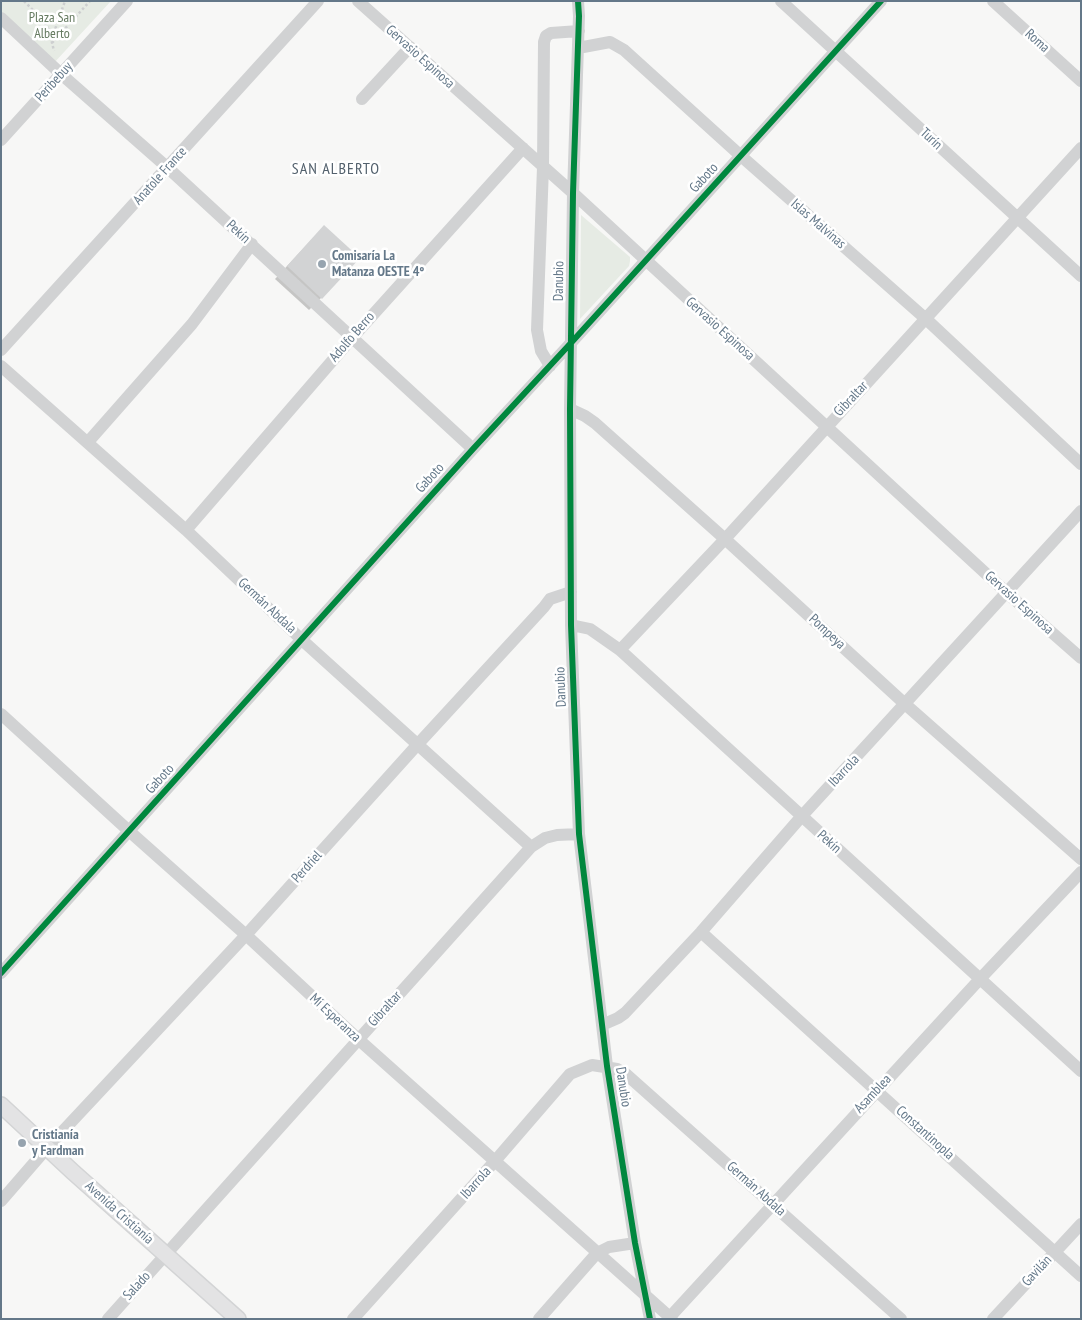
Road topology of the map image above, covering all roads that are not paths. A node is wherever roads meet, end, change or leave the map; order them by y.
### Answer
1 (127, 1) edge
2 (318, 1) edge
3 (358, 1) edge
4 (578, 1) edge
5 (781, 1) edge
6 (881, 1) edge
7 (993, 1) edge
8 (1, 18) edge
9 (579, 31) junction
10 (410, 47) junction
11 (578, 48) junction
12 (836, 52) junction
13 (61, 74) junction
14 (1081, 81) edge
15 (362, 99) dead end
16 (1, 140) edge
17 (523, 148) junction
18 (1081, 148) edge
19 (741, 156) junction
20 (543, 167) junction
21 (168, 168) junction
22 (573, 193) junction
23 (1016, 218) junction
24 (252, 244) junction
25 (645, 260) junction
26 (1081, 276) edge
27 (926, 319) junction
28 (352, 338) junction
29 (570, 344) junction
30 (1, 350) edge
31 (1, 366) edge
32 (550, 366) junction
33 (570, 409) junction
34 (827, 425) junction
35 (88, 442) junction
36 (473, 449) junction
37 (1081, 464) edge
38 (1081, 512) edge
39 (186, 530) junction
40 (725, 539) junction
41 (571, 592) junction
42 (1007, 593) junction
43 (571, 625) junction
44 (302, 640) junction
45 (620, 650) junction
46 (1081, 658) edge
47 (905, 704) junction
48 (2, 715) edge
49 (418, 744) junction
50 (801, 817) junction
51 (129, 831) junction
52 (579, 834) junction
53 (531, 847) junction
54 (1081, 859) edge
55 (1081, 872) edge
56 (701, 932) junction
57 (246, 935) junction
58 (1, 973) edge
59 (979, 980) junction
60 (602, 1025) junction
61 (358, 1039) junction
62 (606, 1066) junction
63 (1081, 1071) edge
64 (877, 1090) junction
65 (1, 1105) edge
66 (47, 1148) junction
67 (495, 1162) junction
68 (1, 1201) edge
69 (772, 1204) junction
70 (1081, 1224) edge
71 (635, 1243) junction
72 (1055, 1252) junction
73 (597, 1253) junction
74 (166, 1254) junction
75 (1081, 1276) edge
76 (645, 1296) junction
77 (670, 1318) edge
78 (108, 1319) edge
79 (238, 1319) edge
80 (353, 1319) edge
81 (539, 1319) edge
82 (650, 1319) edge
83 (901, 1319) edge
84 (993, 1319) edge

1 - 13 street, Peribebuy
2 - 21 street, Anatole France
3 - 10 street, Gervasio Espinosa
4 - 9 street
5 - 12 street, Turín
6 - 12 street, Gaboto
7 - 14 street, Roma
8 - 13 street, Pekín
9 - 11 street
9 - 20 street
10 - 15 street
10 - 17 street, Gervasio Espinosa
11 - 19 street, Islas Malvinas
11 - 22 street, Danubio
12 - 19 street, Gaboto
12 - 23 street, Turín
13 - 16 street, Peribebuy
13 - 21 street, Pekín
17 - 20 street, Gervasio Espinosa
17 - 28 street, Adolfo Berro
18 - 23 street, Gibraltar
19 - 25 street, Gaboto
19 - 27 street, Islas Malvinas
20 - 22 street, Gervasio Espinosa
20 - 32 street
21 - 24 street, Pekín
21 - 30 street, Anatole France
22 - 25 street, Gervasio Espinosa
22 - 29 street, Danubio
23 - 26 street, Turín
23 - 27 street, Gibraltar
24 - 28 street, Pekín
24 - 35 street
25 - 29 street, Gaboto
25 - 34 street, Gervasio Espinosa
27 - 34 street, Gibraltar
27 - 37 street, Islas Malvinas
28 - 36 street, Pekín
28 - 39 street, Adolfo Berro
29 - 32 street, Gaboto
29 - 33 street, Danubio
31 - 35 street, Germán Abdala
32 - 36 street, Gaboto
33 - 40 street, Pompeya
33 - 41 street, Danubio
34 - 40 street, Gibraltar
34 - 42 street, Gervasio Espinosa
35 - 39 street, Germán Abdala
36 - 44 street, Gaboto
38 - 42 street, Ibarrola
39 - 44 street, Germán Abdala
40 - 45 street, Gibraltar
40 - 47 street, Pompeya
41 - 43 street, Danubio
41 - 49 street, Perdriel
42 - 46 street, Gervasio Espinosa
42 - 47 street, Ibarrola
43 - 45 street, Pekín
43 - 52 street, Danubio
44 - 49 street, Germán Abdala
44 - 51 street, Gaboto
45 - 50 street, Pekín
47 - 50 street, Ibarrola
47 - 54 street, Pompeya
48 - 51 street, Mi Esperanza
49 - 53 street, Germán Abdala
49 - 57 street, Perdriel
50 - 56 street, Ibarrola
50 - 59 street, Pekín
51 - 57 street, Mi Esperanza
51 - 58 street, Gaboto
52 - 53 street, Gibraltar
52 - 60 street, Danubio
53 - 61 street, Gibraltar
55 - 59 street, Asamblea
56 - 60 street, Ibarrola
56 - 64 street, Constantinopla
57 - 61 street, Mi Esperanza
57 - 66 street, Perdriel
59 - 63 street, Pekín
59 - 64 street, Asamblea
60 - 62 street, Danubio
61 - 67 street, Mi Esperanza
61 - 74 street, Gibraltar
62 - 67 street, Ibarrola
62 - 69 street, Germán Abdala
62 - 71 street, Danubio
64 - 69 street, Asamblea
64 - 72 street, Constantinopla
65 - 66 main road, Avenida Cristianía
66 - 68 street, Perdriel
66 - 74 main road, Avenida Cristianía
67 - 73 street, Mi Esperanza
67 - 80 street, Ibarrola
69 - 77 street, Asamblea
69 - 83 street, Germán Abdala
70 - 72 street, Gavilán
71 - 73 street
71 - 76 street, Danubio
72 - 75 street, Constantinopla
72 - 84 street, Gavilán
73 - 76 street, Mi Esperanza
73 - 81 street
74 - 78 street, Salado
74 - 79 main road, Avenida Cristianía
76 - 77 street, Mi Esperanza
76 - 82 street, Danubio

